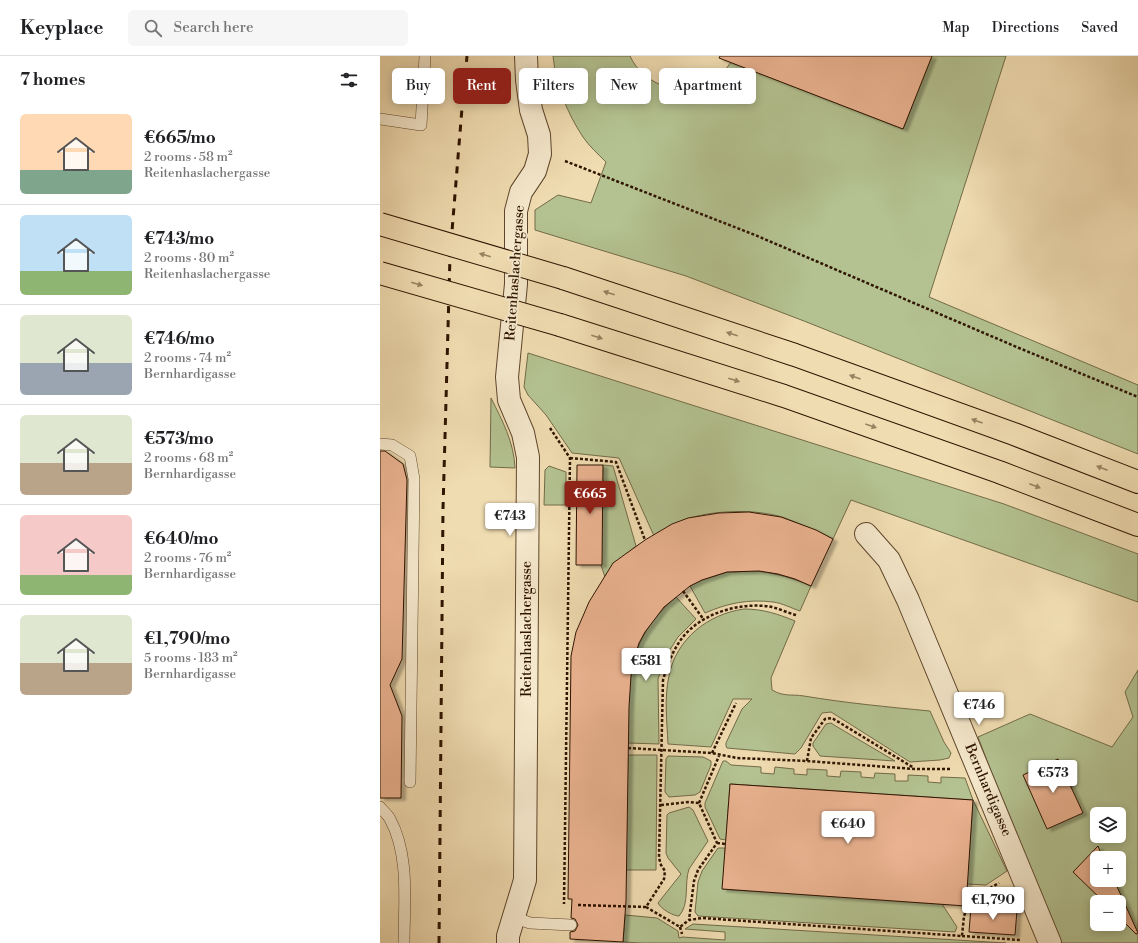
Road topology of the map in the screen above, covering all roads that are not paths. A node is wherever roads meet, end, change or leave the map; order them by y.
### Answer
1 (425, 56) edge
2 (526, 56) edge
3 (380, 119) edge
4 (380, 224) edge
5 (380, 273) edge
6 (380, 444) edge
7 (1138, 482) edge
8 (1138, 526) edge
9 (866, 534) dead end
10 (410, 782) dead end
11 (380, 807) edge
12 (513, 917) junction
13 (571, 925) dead end
14 (1050, 942) edge
15 (404, 943) edge
16 (508, 943) edge

1 - 3 lane
2 - 12 street, Reitenhaslachergasse
7 -> 4 main road, bridge
5 -> 8 main road, bridge
6 - 10 lane
9 - 14 street, Bernhardigasse
11 - 15 lane
12 - 13 lane
12 - 16 street, Reitenhaslachergasse

